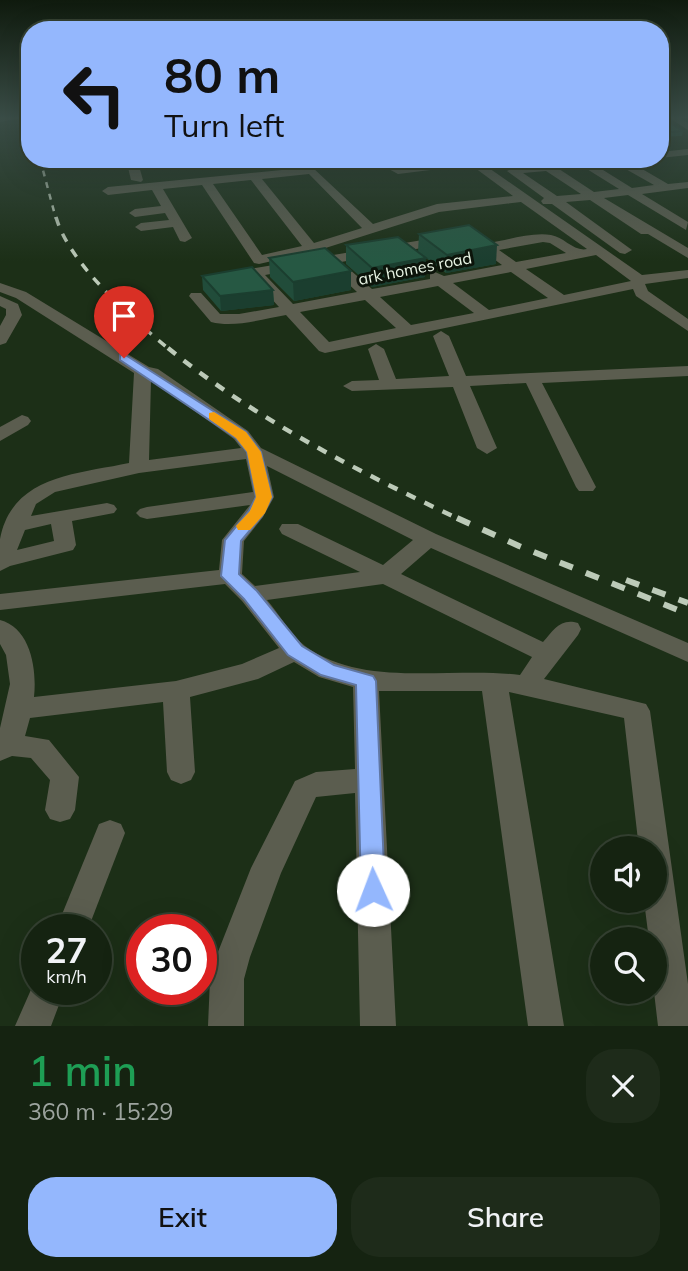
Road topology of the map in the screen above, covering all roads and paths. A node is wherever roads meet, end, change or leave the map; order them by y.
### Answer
1 (134, 168) edge
2 (390, 168) edge
3 (426, 168) edge
4 (441, 168) edge
5 (482, 168) edge
6 (539, 168) edge
7 (549, 168) edge
8 (592, 168) edge
9 (633, 168) edge
10 (653, 168) edge
11 (430, 171) junction
12 (253, 176) junction
13 (137, 180) dead end
14 (205, 181) junction
15 (686, 185) edge
16 (665, 187) junction
17 (108, 191) dead end
18 (627, 191) junction
19 (591, 196) junction
20 (163, 197) junction
21 (688, 199) edge
22 (527, 201) junction
23 (553, 201) junction
24 (132, 207) dead end
25 (177, 223) junction
26 (687, 226) edge
27 (141, 227) dead end
28 (370, 229) junction
29 (648, 231) junction
30 (605, 237) junction
31 (185, 238) dead end
32 (311, 248) junction
33 (401, 248) junction
34 (486, 248) junction
35 (625, 250) dead end
36 (598, 251) junction
37 (688, 254) edge
38 (579, 255) junction
39 (330, 260) junction
40 (514, 267) junction
41 (688, 274) edge
42 (441, 281) junction
43 (638, 282) junction
44 (0, 287) edge
45 (368, 294) junction
46 (196, 296) dead end
47 (0, 300) edge
48 (561, 300) junction
49 (287, 310) junction
50 (486, 315) junction
51 (688, 326) edge
52 (408, 331) junction
53 (441, 336) dead end
54 (0, 340) edge
55 (376, 349) dead end
56 (143, 371) junction
57 (688, 371) edge
58 (531, 377) junction
59 (458, 380) junction
60 (389, 384) junction
61 (352, 386) dead end
62 (22, 421) dead end
63 (0, 435) edge
64 (487, 448) dead end
65 (254, 452) junction
66 (139, 467) junction
67 (586, 487) dead end
68 (264, 497) junction
69 (107, 509) dead end
70 (148, 513) dead end
71 (61, 516) junction
72 (17, 525) junction
73 (290, 529) dead end
74 (428, 539) junction
75 (0, 562) edge
76 (230, 576) junction
77 (385, 576) junction
78 (250, 595) junction
79 (0, 603) edge
80 (0, 628) edge
81 (569, 629) dead end
82 (295, 651) junction
83 (688, 653) edge
84 (547, 654) junction
85 (366, 681) junction
86 (511, 683) junction
87 (176, 691) junction
88 (18, 710) junction
89 (4, 748) edge
90 (181, 772) dead end
91 (370, 780) junction
92 (60, 810) dead end
93 (110, 833) dead end
94 (652, 836) edge
95 (662, 913) edge
96 (78, 914) edge
97 (42, 1005) edge
98 (33, 1026) edge
99 (226, 1026) edge
100 (378, 1026) edge
101 (546, 1026) edge
102 (676, 1026) edge

1 - 13 street
2 - 11 street
3 - 11 street
4 - 11 street
5 - 22 street
6 - 23 street
7 - 19 street
8 - 18 street
9 - 16 street
10 - 15 street
12 - 14 street
12 - 28 street
12 - 32 street
14 - 20 street
14 - 32 street
15 - 16 street
16 - 18 street
16 - 21 street
17 - 20 street
18 - 19 street
18 - 26 street
19 - 23 street
19 - 29 street
20 - 24 street
20 - 25 street
22 - 23 street
22 - 28 street
22 - 36 street
23 - 30 street
25 - 27 street
25 - 31 street
26 - 29 street
28 - 32 street
29 - 30 street
29 - 37 street
30 - 35 street
33 - 34 street
33 - 39 street
33 - 42 street
34 - 38 street
34 - 40 street
36 - 38 street, ark homes road
36 - 43 street
38 - 40 street, ark homes road
39 - 45 street
39 - 49 street
40 - 42 street, ark homes road
40 - 48 street
41 - 43 street
42 - 45 street, ark homes road
42 - 50 street
43 - 48 street
43 - 51 street
44 - 56 street
45 - 49 street, ark homes road
45 - 52 street
46 - 49 street, ark homes road
47 - 54 street
48 - 50 street
49 - 52 street
50 - 52 street
53 - 59 street
55 - 60 street
56 - 65 street
56 - 66 street
57 - 58 street
58 - 59 street
58 - 67 street
59 - 60 street
59 - 64 street
60 - 61 street
62 - 63 street
65 - 66 street
65 - 68 street
65 - 74 street
66 - 72 street
68 - 70 street
68 - 76 street
69 - 71 street
71 - 72 street
71 - 75 street
72 - 75 street
73 - 77 street
74 - 77 street
74 - 83 street
76 - 78 street
76 - 79 street
77 - 78 street
77 - 84 street
78 - 82 street
80 - 88 street
81 - 84 street
82 - 85 street
82 - 87 street
84 - 86 street
85 - 86 street
85 - 91 street
86 - 94 street
86 - 101 street
87 - 88 street
87 - 90 street
88 - 89 street
89 - 92 street
91 - 99 street
91 - 100 street
93 - 96 street
95 - 102 street
97 - 98 street

